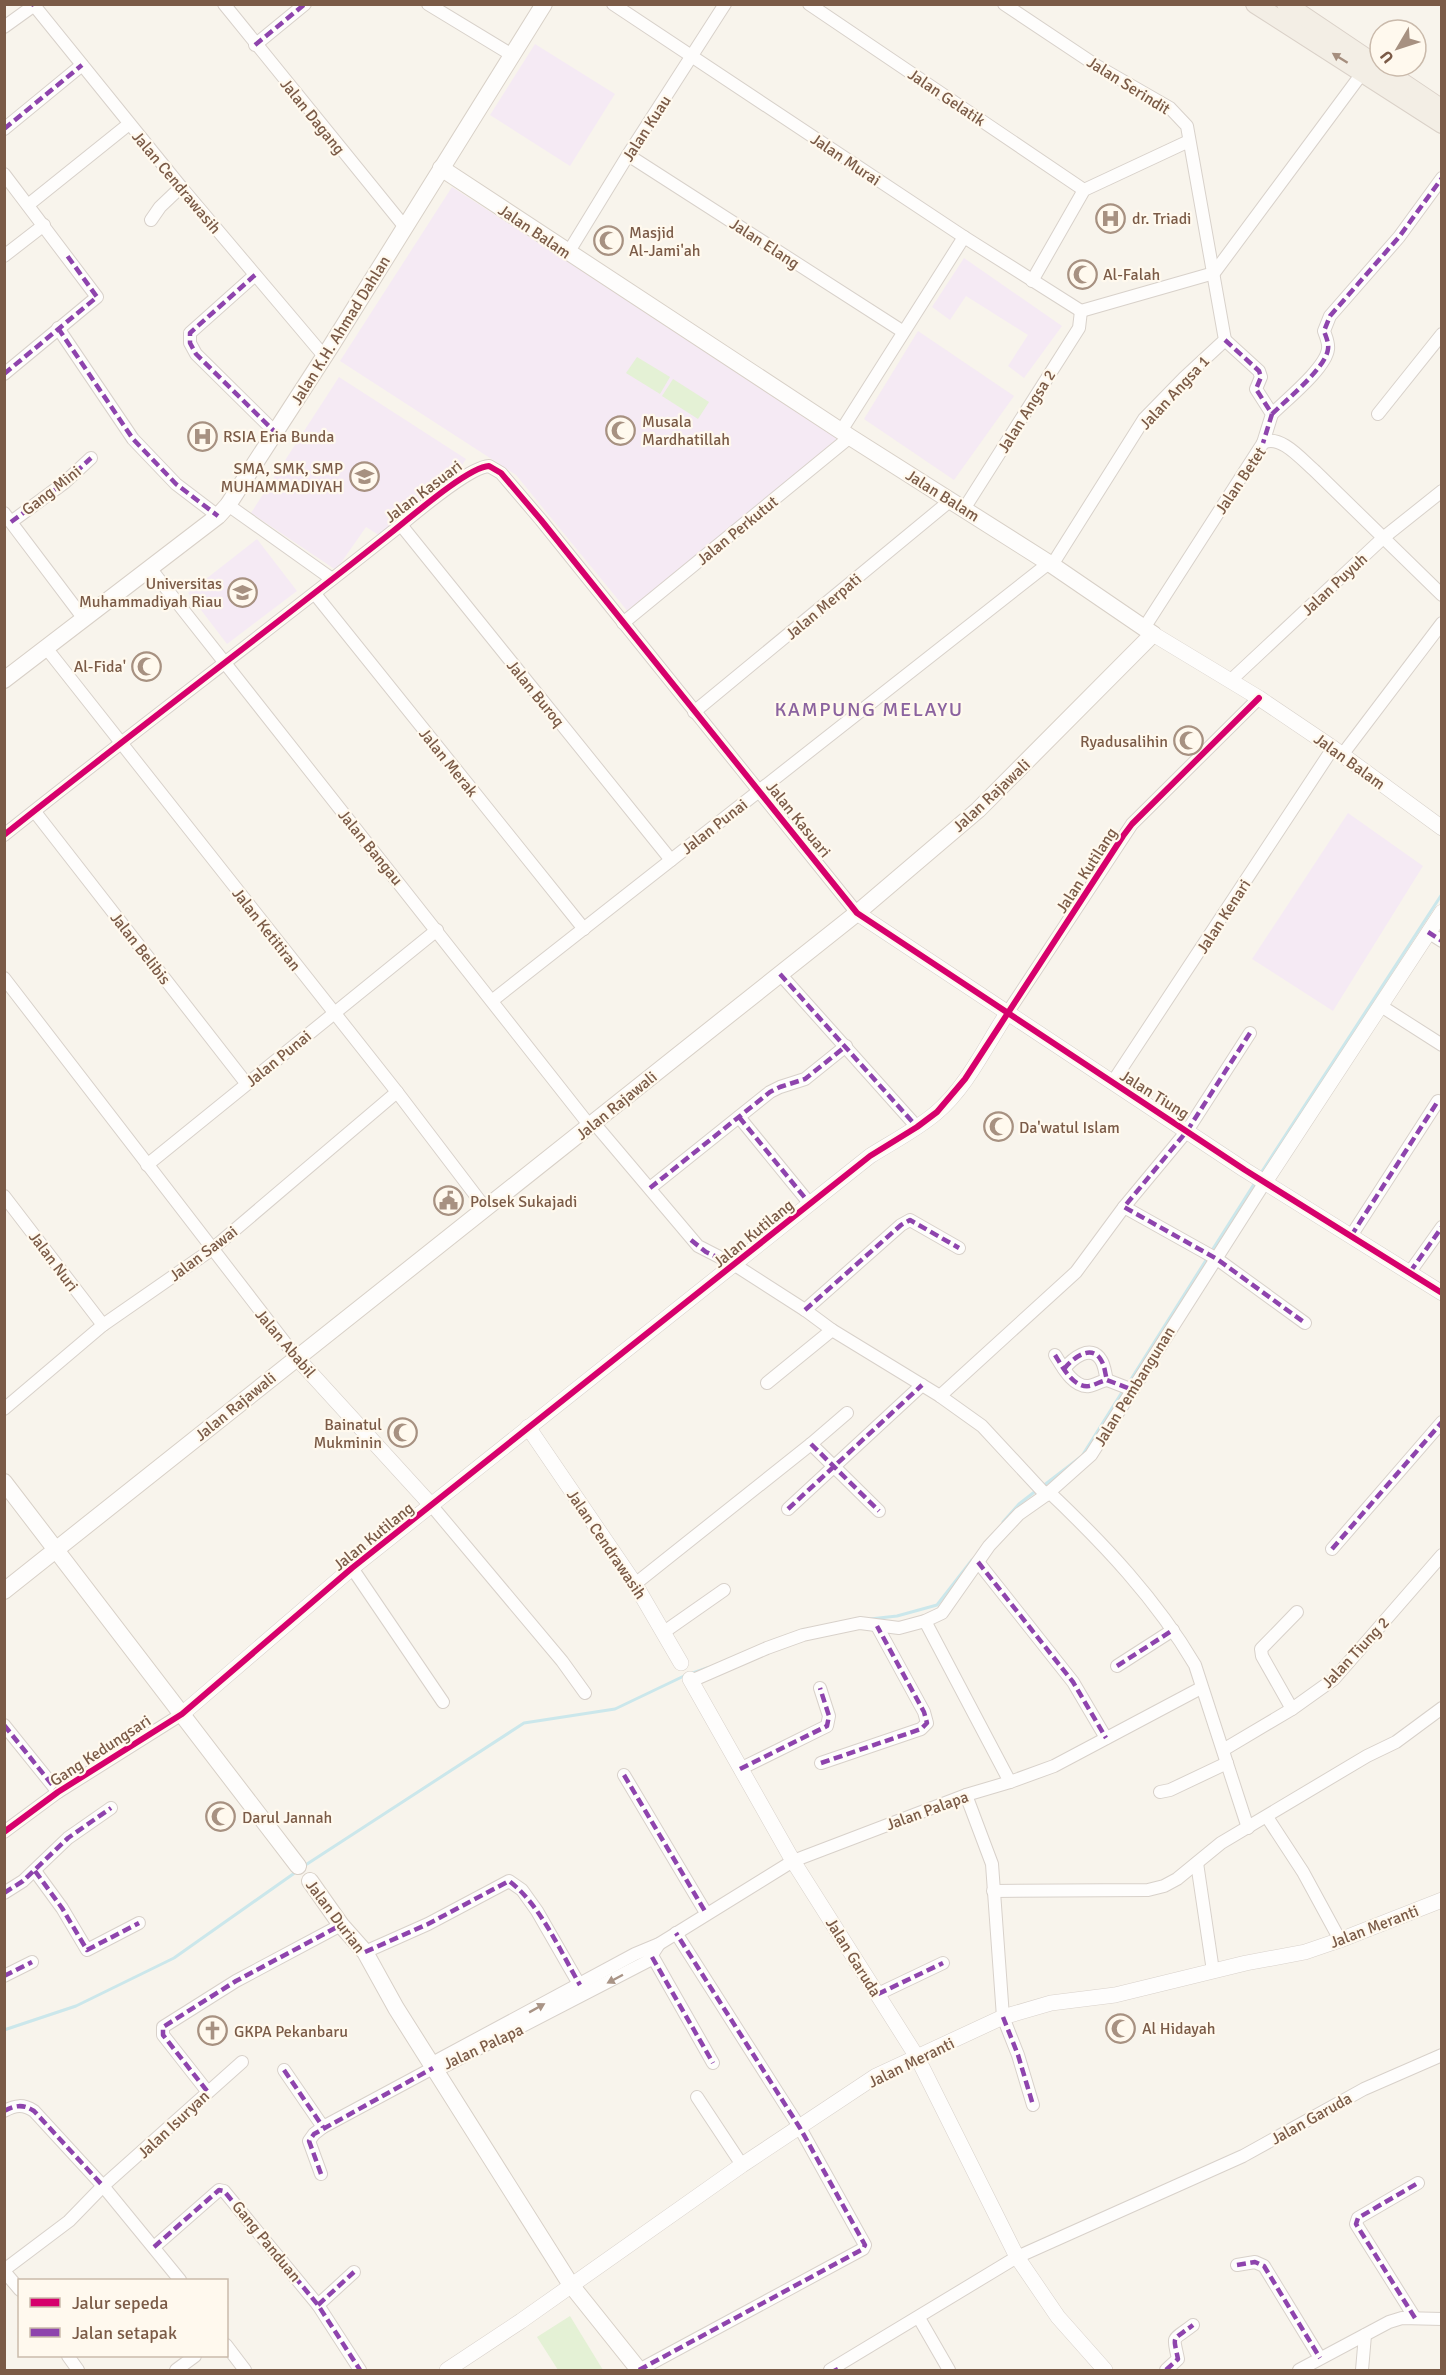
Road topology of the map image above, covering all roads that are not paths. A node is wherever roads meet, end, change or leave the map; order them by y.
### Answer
1 (224, 4) edge
2 (305, 4) edge
3 (428, 4) edge
4 (544, 4) edge
5 (613, 4) edge
6 (725, 4) edge
7 (809, 4) edge
8 (1004, 4) edge
9 (1255, 4) edge
10 (34, 5) edge
11 (1287, 5) edge
12 (4, 27) edge
13 (255, 45) junction
14 (512, 55) junction
15 (692, 57) junction
16 (82, 65) junction
17 (1363, 72) junction
18 (1442, 109) edge
19 (129, 124) junction
20 (1442, 124) edge
21 (4, 129) edge
22 (1189, 141) junction
23 (628, 154) junction
24 (441, 168) junction
25 (4, 174) edge
26 (1442, 178) edge
27 (181, 188) junction
28 (1084, 190) junction
29 (28, 205) junction
30 (151, 220) dead end
31 (44, 225) junction
32 (404, 226) junction
33 (964, 237) junction
34 (568, 253) junction
35 (4, 256) edge
36 (1214, 273) junction
37 (255, 275) junction
38 (1032, 281) junction
39 (1081, 311) junction
40 (58, 328) junction
41 (902, 331) junction
42 (1442, 334) edge
43 (1225, 340) junction
44 (324, 356) junction
45 (4, 374) edge
46 (1272, 414) junction
47 (1378, 414) dead end
48 (275, 432) junction
49 (846, 434) junction
50 (1263, 443) junction
51 (91, 459) dead end
52 (1441, 491) edge
53 (958, 504) junction
54 (223, 510) junction
55 (8, 518) edge
56 (401, 525) junction
57 (1383, 538) junction
58 (1051, 564) junction
59 (150, 568) junction
60 (332, 579) junction
61 (315, 594) junction
62 (1442, 595) edge
63 (84, 619) junction
64 (623, 623) junction
65 (1442, 623) edge
66 (1149, 631) junction
67 (47, 649) junction
68 (223, 662) junction
69 (4, 680) edge
70 (1230, 681) junction
71 (1259, 698) junction
72 (694, 712) junction
73 (121, 743) junction
74 (1338, 752) junction
75 (759, 791) junction
76 (35, 812) junction
77 (1442, 828) edge
78 (4, 835) edge
79 (671, 860) junction
80 (1442, 912) edge
81 (857, 913) junction
82 (584, 929) junction
83 (437, 930) junction
84 (1435, 937) edge
85 (780, 974) junction
86 (4, 978) edge
87 (493, 1000) junction
88 (1381, 1006) junction
89 (1008, 1012) junction
90 (334, 1014) junction
91 (1250, 1033) dead end
92 (1442, 1045) edge
93 (846, 1046) junction
94 (246, 1083) junction
95 (1112, 1083) junction
96 (397, 1092) junction
97 (1438, 1101) dead end
98 (739, 1116) junction
99 (592, 1124) junction
100 (917, 1127) junction
101 (1187, 1131) junction
102 (147, 1165) junction
103 (1263, 1181) junction
104 (650, 1188) junction
105 (4, 1196) edge
106 (810, 1204) junction
107 (1124, 1207) junction
108 (486, 1209) junction
109 (1442, 1227) edge
110 (1351, 1236) junction
111 (959, 1248) dead end
112 (212, 1250) junction
113 (1214, 1258) junction
114 (735, 1265) junction
115 (1410, 1272) junction
116 (1442, 1293) edge
117 (805, 1310) junction
118 (1305, 1323) dead end
119 (103, 1325) junction
120 (832, 1330) junction
121 (1055, 1355) dead end
122 (296, 1357) junction
123 (1064, 1369) junction
124 (767, 1383) dead end
125 (922, 1385) junction
126 (1121, 1385) junction
127 (940, 1396) junction
128 (4, 1408) edge
129 (847, 1413) dead end
130 (1442, 1422) edge
131 (528, 1427) junction
132 (812, 1444) junction
133 (834, 1467) junction
134 (4, 1482) edge
135 (1046, 1493) junction
136 (432, 1506) junction
137 (788, 1509) dead end
138 (879, 1512) dead end
139 (56, 1549) junction
140 (1332, 1549) dead end
141 (1442, 1555) edge
142 (978, 1562) junction
143 (352, 1568) junction
144 (635, 1584) junction
145 (724, 1590) dead end
146 (4, 1591) edge
147 (1297, 1612) dead end
148 (925, 1621) junction
149 (877, 1626) junction
150 (1173, 1630) junction
151 (664, 1632) junction
152 (681, 1663) joint
153 (1117, 1666) dead end
154 (690, 1680) junction
155 (820, 1688) dead end
156 (1201, 1688) junction
157 (585, 1693) dead end
158 (443, 1702) dead end
159 (1442, 1708) edge
160 (1292, 1709) junction
161 (182, 1714) junction
162 (4, 1725) edge
163 (1107, 1738) junction
164 (1223, 1750) junction
165 (821, 1763) dead end
166 (1227, 1763) junction
167 (740, 1769) junction
168 (624, 1775) dead end
169 (1010, 1782) junction
170 (58, 1792) junction
171 (1160, 1792) dead end
172 (966, 1795) junction
173 (111, 1808) dead end
174 (1267, 1817) junction
175 (1248, 1828) junction
176 (4, 1832) edge
177 (794, 1860) junction
178 (1197, 1863) junction
179 (298, 1866) joint
180 (35, 1871) junction
181 (310, 1881) joint
182 (993, 1891) junction
183 (4, 1893) edge
184 (1442, 1900) edge
185 (706, 1913) junction
186 (139, 1923) dead end
187 (341, 1925) junction
188 (676, 1933) junction
189 (1340, 1940) junction
190 (653, 1950) junction
191 (365, 1952) junction
192 (32, 1962) dead end
193 (943, 1963) dead end
194 (1213, 1971) junction
195 (4, 1976) edge
196 (582, 1990) junction
197 (878, 1994) junction
198 (1003, 2017) junction
199 (1442, 2055) edge
200 (917, 2058) junction
201 (242, 2062) dead end
202 (714, 2063) dead end
203 (433, 2068) junction
204 (284, 2070) dead end
205 (207, 2091) junction
206 (697, 2097) dead end
207 (1033, 2105) dead end
208 (4, 2111) edge
209 (323, 2127) junction
210 (800, 2128) junction
211 (742, 2165) junction
212 (321, 2175) dead end
213 (1418, 2183) dead end
214 (103, 2186) junction
215 (154, 2247) junction
216 (1017, 2257) junction
217 (1237, 2265) dead end
218 (4, 2270) edge
219 (354, 2272) dead end
220 (179, 2279) edge
221 (571, 2286) junction
222 (18, 2288) edge
223 (318, 2305) junction
224 (919, 2318) junction
225 (1415, 2318) junction
226 (1442, 2319) edge
227 (1193, 2325) dead end
228 (1365, 2335) junction
229 (228, 2348) edge
230 (69, 2357) edge
231 (192, 2357) edge
232 (1320, 2358) junction
233 (78, 2370) edge
234 (176, 2370) edge
235 (245, 2370) edge
236 (360, 2370) edge
237 (447, 2370) edge
238 (639, 2370) edge
239 (834, 2370) edge
240 (949, 2370) edge
241 (1105, 2370) edge
242 (1166, 2370) edge
243 (1299, 2370) edge
244 (1362, 2370) edge

1 - 13 street, Jalan Dagang
2 - 13 street
3 - 14 street
4 - 14 main road, Jalan K.H. Ahmad Dahlan
5 - 15 street, Jalan Murai
6 - 15 street, Jalan Kuau
7 - 28 street, Jalan Gelatik
8 - 22 street, Jalan Serindit
17 -> 9 main road
10 - 12 street
10 - 16 street, Jalan Cendrawasih
11 - 18 main road
13 - 32 street, Jalan Dagang
14 - 24 main road, Jalan K.H. Ahmad Dahlan
15 - 23 street, Jalan Kuau
15 - 33 street, Jalan Murai
16 - 19 street, Jalan Cendrawasih
16 - 21 street
17 - 20 main road
17 - 36 street
19 - 27 street, Jalan Cendrawasih
19 - 29 street
22 - 28 street
22 - 36 street, Jalan Serindit
23 - 34 street, Jalan Kuau
23 - 41 street, Jalan Elang
24 - 32 main road, Jalan K.H. Ahmad Dahlan
24 - 34 main road, Jalan Balam
25 - 29 street
26 - 46 street
27 - 30 street
27 - 37 street, Jalan Cendrawasih
28 - 38 street
29 - 31 street
31 - 35 street
31 - 40 street
32 - 44 main road, Jalan K.H. Ahmad Dahlan
33 - 38 street, Jalan Murai
33 - 41 street, Jalan Perkutut
34 - 49 main road, Jalan Balam
36 - 39 street
36 - 43 street
37 - 44 street, Jalan Cendrawasih
37 - 48 street
38 - 39 street, Jalan Murai
39 - 53 street, Jalan Angsa 2
40 - 45 street
40 - 54 street
41 - 49 street, Jalan Perkutut
42 - 47 street
43 - 46 street
43 - 58 street, Jalan Angsa 1
44 - 48 main road, Jalan K.H. Ahmad Dahlan
46 - 50 street
48 - 54 main road, Jalan K.H. Ahmad Dahlan
49 - 53 main road, Jalan Balam
49 - 64 street, Jalan Perkutut
50 - 57 street, Jalan Betet
50 - 66 street, Jalan Betet
51 - 55 street, Gang Mini
52 - 57 street, Jalan Puyuh
53 - 58 main road, Jalan Balam
53 - 72 street, Jalan Merpati
54 - 59 main road, Jalan K.H. Ahmad Dahlan
54 - 60 street
55 - 63 street
56 - 60 street, Jalan Kasuari
56 - 64 street, Jalan Kasuari
56 - 79 street, Jalan Buroq
57 - 62 street, Jalan Betet
57 - 70 street, Jalan Puyuh
58 - 66 main road, Jalan Balam
58 - 75 street, Jalan Punai
59 - 63 main road, Jalan K.H. Ahmad Dahlan
59 - 68 street, Jalan Bangau
60 - 61 street, Jalan Kasuari
61 - 68 street, Jalan Kasuari
61 - 82 street, Jalan Merak
63 - 67 main road, Jalan K.H. Ahmad Dahlan
64 - 72 street, Jalan Kasuari
65 - 74 street, Jalan Kenari
66 - 70 street, Jalan Balam
66 - 81 main road, Jalan Rajawali
67 - 69 main road, Jalan K.H. Ahmad Dahlan
67 - 73 street, Jalan Ketitiran
68 - 73 street, Jalan Kasuari
68 - 83 street, Jalan Bangau
70 - 71 street, Jalan Balam
71 - 74 street, Jalan Balam
71 - 89 street, Jalan Kutilang
72 - 75 street, Jalan Kasuari
73 - 76 street, Jalan Kasuari
73 - 90 street, Jalan Ketitiran
74 - 77 street, Jalan Balam
74 - 95 street, Jalan Kenari
75 - 79 street, Jalan Punai
75 - 81 street, Jalan Kasuari
76 - 78 street, Jalan Kasuari
76 - 94 street, Jalan Belibis
79 - 82 street, Jalan Punai
80 - 84 street, Jalan Pembangunan
81 - 85 main road, Jalan Rajawali
81 - 89 street, Jalan Tiung
82 - 87 street, Jalan Punai
83 - 87 street, Jalan Bangau
83 - 90 street, Jalan Punai
84 - 88 street, Jalan Pembangunan
85 - 93 street
85 - 99 main road, Jalan Rajawali
86 - 102 street, Jalan Ababil
87 - 99 street, Jalan Bangau
88 - 92 street
88 - 103 street, Jalan Pembangunan
89 - 95 street, Jalan Tiung
89 - 100 street, Jalan Kutilang
90 - 94 street, Jalan Punai
90 - 96 street, Jalan Ketitiran
91 - 101 street
93 - 98 street
93 - 100 street
94 - 102 street, Jalan Punai
95 - 101 street, Jalan Tiung
96 - 108 street, Jalan Ketitiran
96 - 112 street, Jalan Sawai
97 - 110 street
98 - 104 street
98 - 106 street
99 - 104 street, Jalan Bangau
99 - 108 main road, Jalan Rajawali
100 - 106 street, Jalan Kutilang
101 - 103 street, Jalan Tiung
101 - 107 street
102 - 112 street, Jalan Ababil
103 - 110 street, Jalan Tiung
103 - 113 street, Jalan Pembangunan
104 - 114 street, Jalan Bangau
105 - 119 street, Jalan Nuri
106 - 114 street, Jalan Kutilang
107 - 113 street
107 - 127 street
108 - 122 main road, Jalan Rajawali
109 - 115 street
110 - 115 street, Jalan Tiung
111 - 117 street
112 - 119 street, Jalan Sawai
112 - 122 street, Jalan Ababil
113 - 118 street
113 - 126 street, Jalan Pembangunan
114 - 117 street, Jalan Bangau
114 - 131 street, Jalan Kutilang
115 - 116 street, Jalan Tiung
117 - 120 street, Jalan Bangau
119 - 128 street, Jalan Sawai
120 - 124 street
120 - 125 street, Jalan Bangau
121 - 123 street
122 - 136 street, Jalan Ababil
122 - 139 main road, Jalan Rajawali
123 - 126 street
123 - 126 street
125 - 127 street, Jalan Bangau
125 - 133 street
126 - 135 street, Jalan Pembangunan
127 - 135 street, Jalan Bangau
129 - 132 street
130 - 140 street
131 - 136 street, Jalan Kutilang
131 - 144 street, Jalan Cendrawasih
132 - 133 street
132 - 144 street
133 - 137 street
133 - 138 street
134 - 139 main road, Jalan Durian
135 - 142 street, Jalan Pembangunan
135 - 150 street, Jalan Bangau
136 - 143 street, Jalan Kutilang
136 - 157 street, Jalan Ababil
139 - 146 main road, Jalan Rajawali
139 - 161 main road, Jalan Durian
141 - 160 street, Jalan Tiung 2
142 - 148 street, Jalan Pembangunan
142 - 163 street
143 - 158 street, Jalan Kutilang
143 - 161 street, Jalan Kutilang
144 - 151 street, Jalan Cendrawasih
145 - 151 street
147 - 160 street
148 - 149 street, Jalan Pembangunan
148 - 169 street
149 - 154 street, Jalan Pembangunan
149 - 165 street
150 - 153 street
150 - 156 street, Jalan Bangau
151 - 152 street, Jalan Cendrawasih
152 - 154 street, Jalan Garuda
154 - 167 street, Jalan Garuda
155 - 167 street
156 - 163 street, Jalan Palapa
156 - 164 street, Jalan Bangau
159 - 174 street
160 - 164 street, Jalan Tiung 2
161 - 170 street, Gang Kedungsari
161 - 179 main road, Jalan Durian
162 - 170 street
163 - 169 street, Jalan Palapa
164 - 166 street, Jalan Bangau
166 - 171 street
166 - 175 street, Jalan Bangau
167 - 177 street, Jalan Garuda
168 - 185 street
169 - 172 street, Jalan Palapa
170 - 176 street, Gang Kedungsari
172 - 177 street, Jalan Palapa
172 - 182 street
173 - 180 street
174 - 175 street
174 - 189 street
175 - 178 street
177 - 185 street, Jalan Palapa
177 - 197 street, Jalan Garuda
178 - 182 street
178 - 194 street
179 - 181 street, Jalan Durian
180 - 183 street
180 - 186 street
181 - 187 main road, Jalan Durian
182 - 198 street
184 - 189 street, Jalan Meranti
185 - 188 street, Jalan Palapa
187 - 191 main road, Jalan Durian
187 - 205 street
188 - 190 street, Jalan Palapa
188 - 210 street
189 - 194 street, Jalan Meranti
190 - 196 street, Jalan Palapa
190 - 202 street
191 - 196 street
191 - 203 main road, Jalan Durian
192 - 195 street
193 - 197 street
194 - 198 street, Jalan Meranti
196 - 203 street, Jalan Palapa
197 - 200 street, Jalan Garuda
198 - 200 street, Jalan Meranti
198 - 207 street
199 - 216 street, Jalan Garuda
200 - 210 street, Jalan Meranti
200 - 216 street, Jalan Garuda
201 - 205 street, Jalan Isuryan
203 - 209 street, Jalan Palapa
203 - 221 main road, Jalan Durian
204 - 209 street
205 - 214 street, Jalan Isuryan
206 - 211 street
208 - 214 street
209 - 212 street
210 - 211 street, Jalan Meranti
210 - 238 street
211 - 221 street, Jalan Meranti
213 - 225 street
214 - 215 street
214 - 218 street, Jalan Isuryan
215 - 220 street
215 - 223 street, Gang Panduan
216 - 224 street, Jalan Garuda
216 - 241 street, Jalan Garuda
217 - 232 street
218 - 222 street
219 - 223 street
221 - 237 street, Jalan Meranti
221 - 238 main road, Jalan Durian
223 - 236 street, Gang Panduan
224 - 239 street, Jalan Garuda
224 - 240 street
225 - 226 street
225 - 228 street
227 - 242 street
228 - 232 street
228 - 244 street
229 - 235 street
230 - 233 street
231 - 234 street
232 - 243 street

